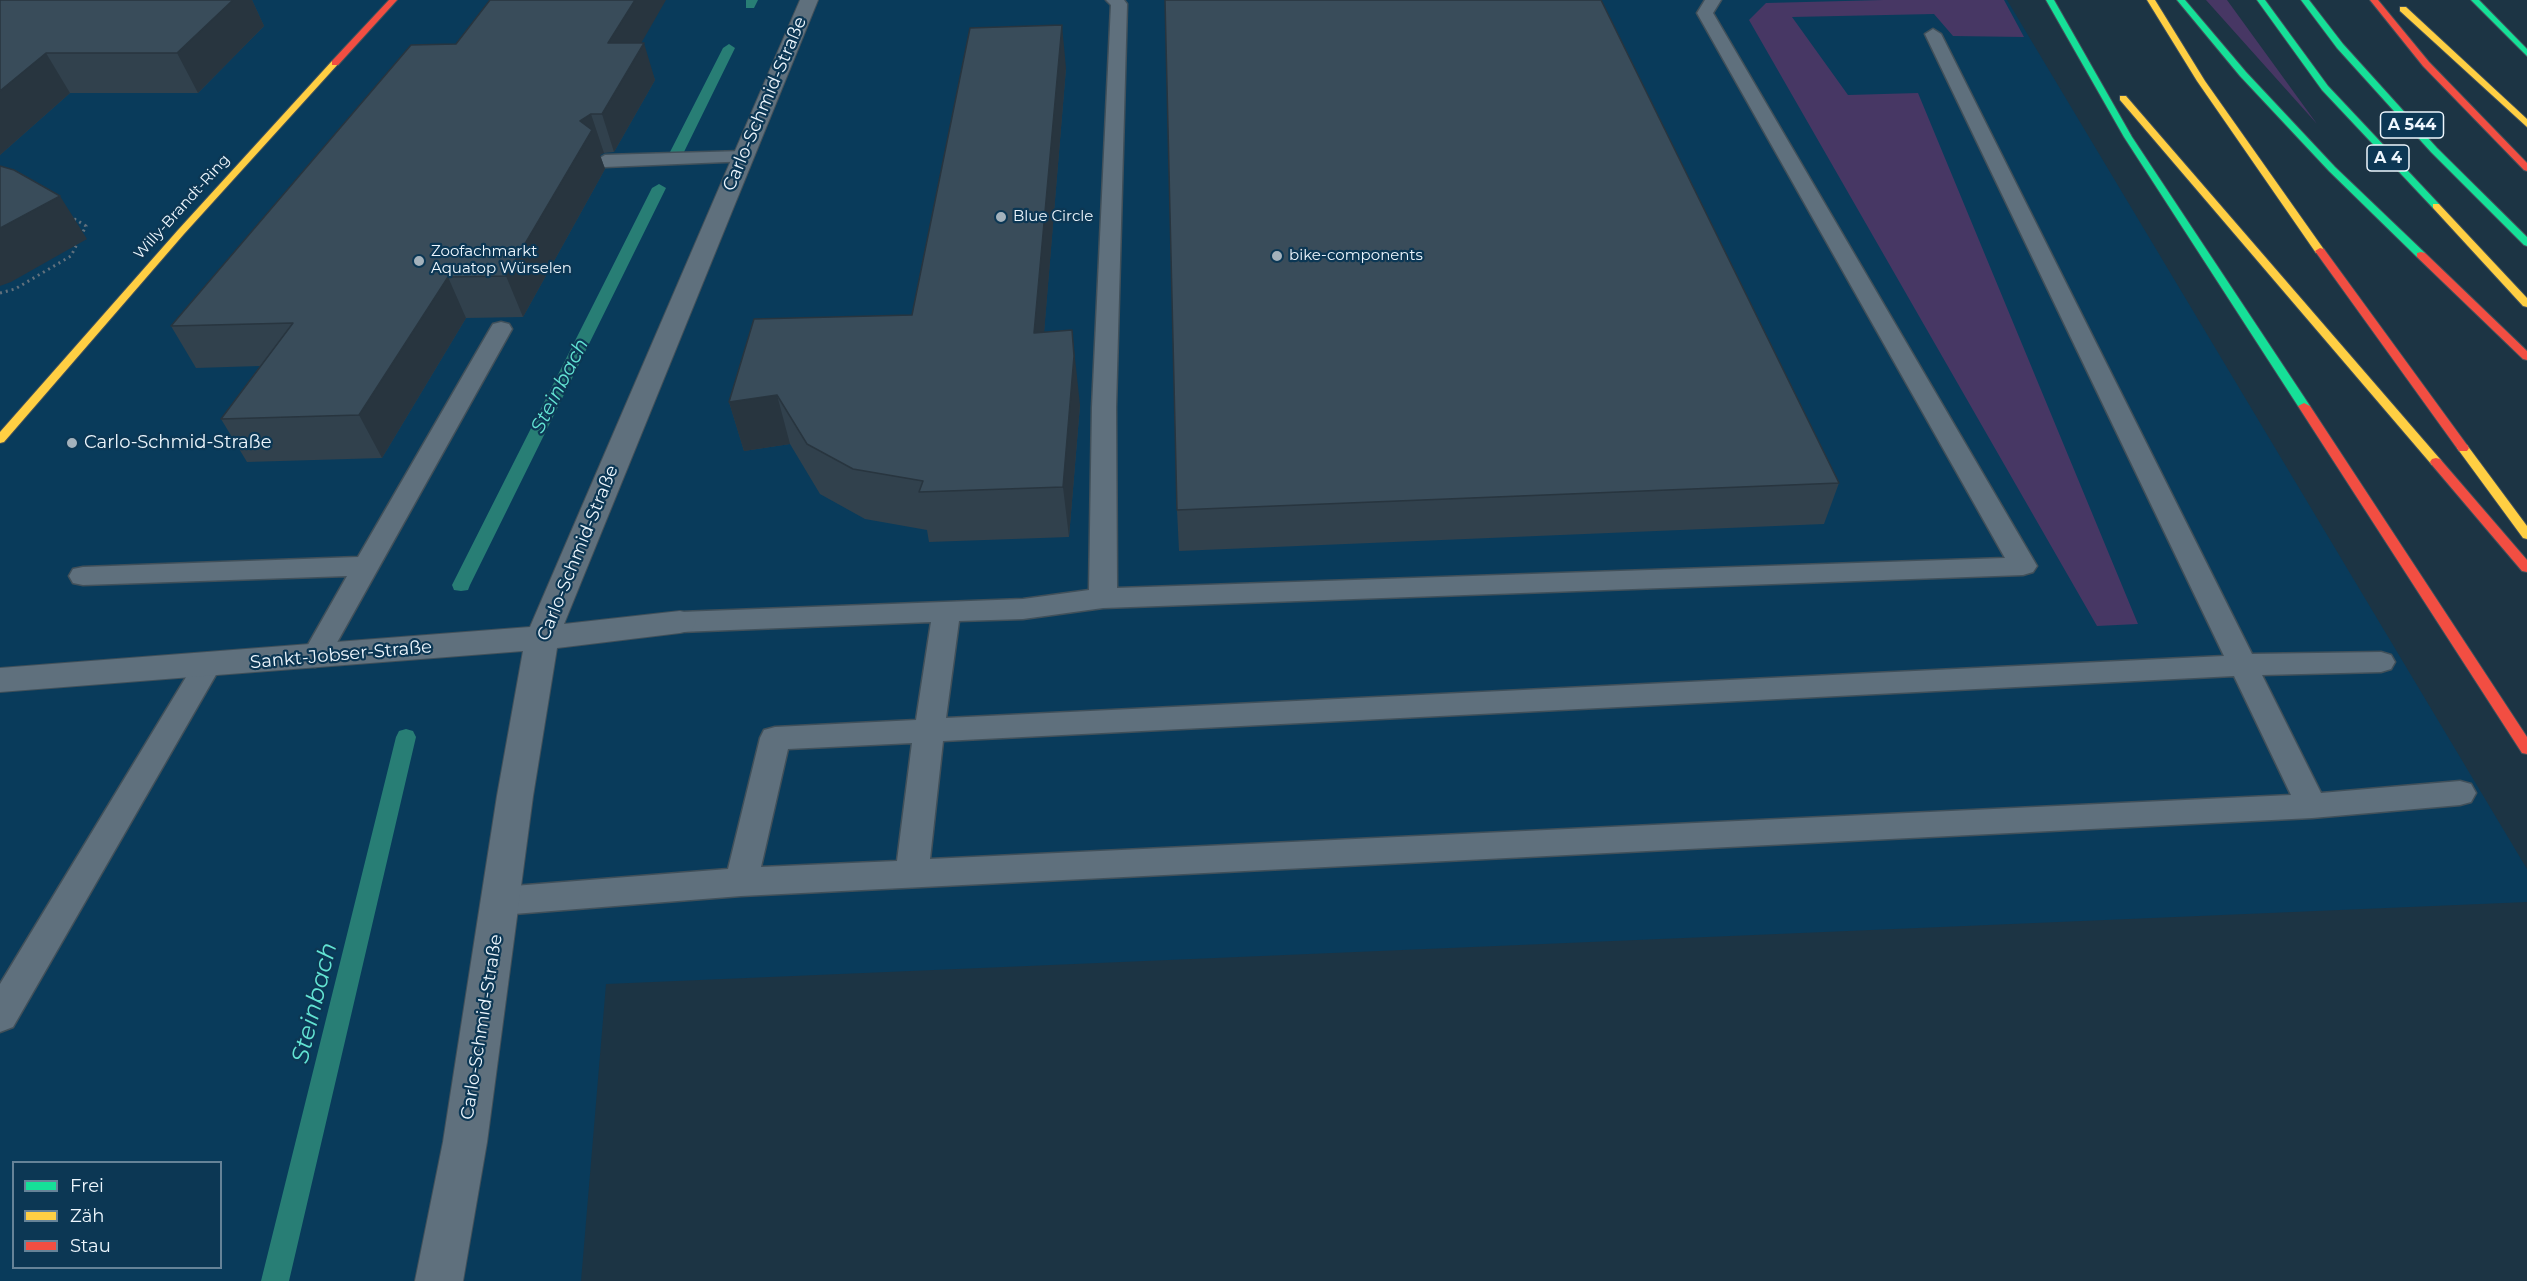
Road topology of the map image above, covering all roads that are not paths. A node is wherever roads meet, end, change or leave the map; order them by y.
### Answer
1 (393, 0) edge
2 (809, 0) edge
3 (1114, 0) edge
4 (1713, 0) edge
5 (2050, 0) edge
6 (2151, 0) edge
7 (2181, 0) edge
8 (2261, 0) edge
9 (2305, 0) edge
10 (2374, 0) edge
11 (2394, 0) edge
12 (2475, 0) edge
13 (1933, 34) dead end
14 (2079, 46) junction
15 (2527, 54) edge
16 (2527, 124) edge
17 (743, 157) junction
18 (604, 161) dead end
19 (2527, 168) edge
20 (2527, 243) edge
21 (2527, 304) edge
22 (501, 328) dead end
23 (2527, 357) edge
24 (0, 440) edge
25 (2527, 535) edge
26 (366, 566) junction
27 (2527, 567) edge
28 (83, 576) dead end
29 (1103, 598) junction
30 (947, 610) junction
31 (680, 622) joint
32 (542, 638) junction
33 (315, 657) junction
34 (2381, 662) dead end
35 (2242, 664) junction
36 (207, 666) junction
37 (0, 680) edge
38 (929, 731) junction
39 (2527, 749) edge
40 (2460, 793) dead end
41 (2312, 806) junction
42 (912, 874) junction
43 (741, 882) junction
44 (501, 901) junction
45 (0, 1016) edge
46 (440, 1281) edge

1 - 24 main road, Willy-Brandt-Ring
2 - 17 street, Carlo-Schmid-Straße
3 - 29 lane
4 - 29 lane
5 - 14 main road
6 - 25 main road
7 - 23 main road
8 - 21 main road, A 4
9 - 20 main road, A 544
10 - 19 main road, A 544
11 - 16 main road
12 - 15 main road
13 - 35 lane
14 - 27 main road
14 - 39 main road
17 - 18 lane
17 - 32 street, Carlo-Schmid-Straße
22 - 26 lane
26 - 28 lane
26 - 33 lane
29 - 30 lane
30 - 31 lane
30 - 38 lane
31 - 32 street, Sankt-Jobser-Straße
32 - 33 street, Sankt-Jobser-Straße
32 - 44 street, Carlo-Schmid-Straße
33 - 36 street, Sankt-Jobser-Straße
34 - 35 lane
35 - 38 lane
35 - 41 lane
36 - 37 street, Sankt-Jobser-Straße
36 - 45 lane
38 - 42 lane
38 - 43 lane
40 - 41 lane
41 - 42 lane
42 - 43 lane
43 - 44 lane
44 - 46 street, Carlo-Schmid-Straße

